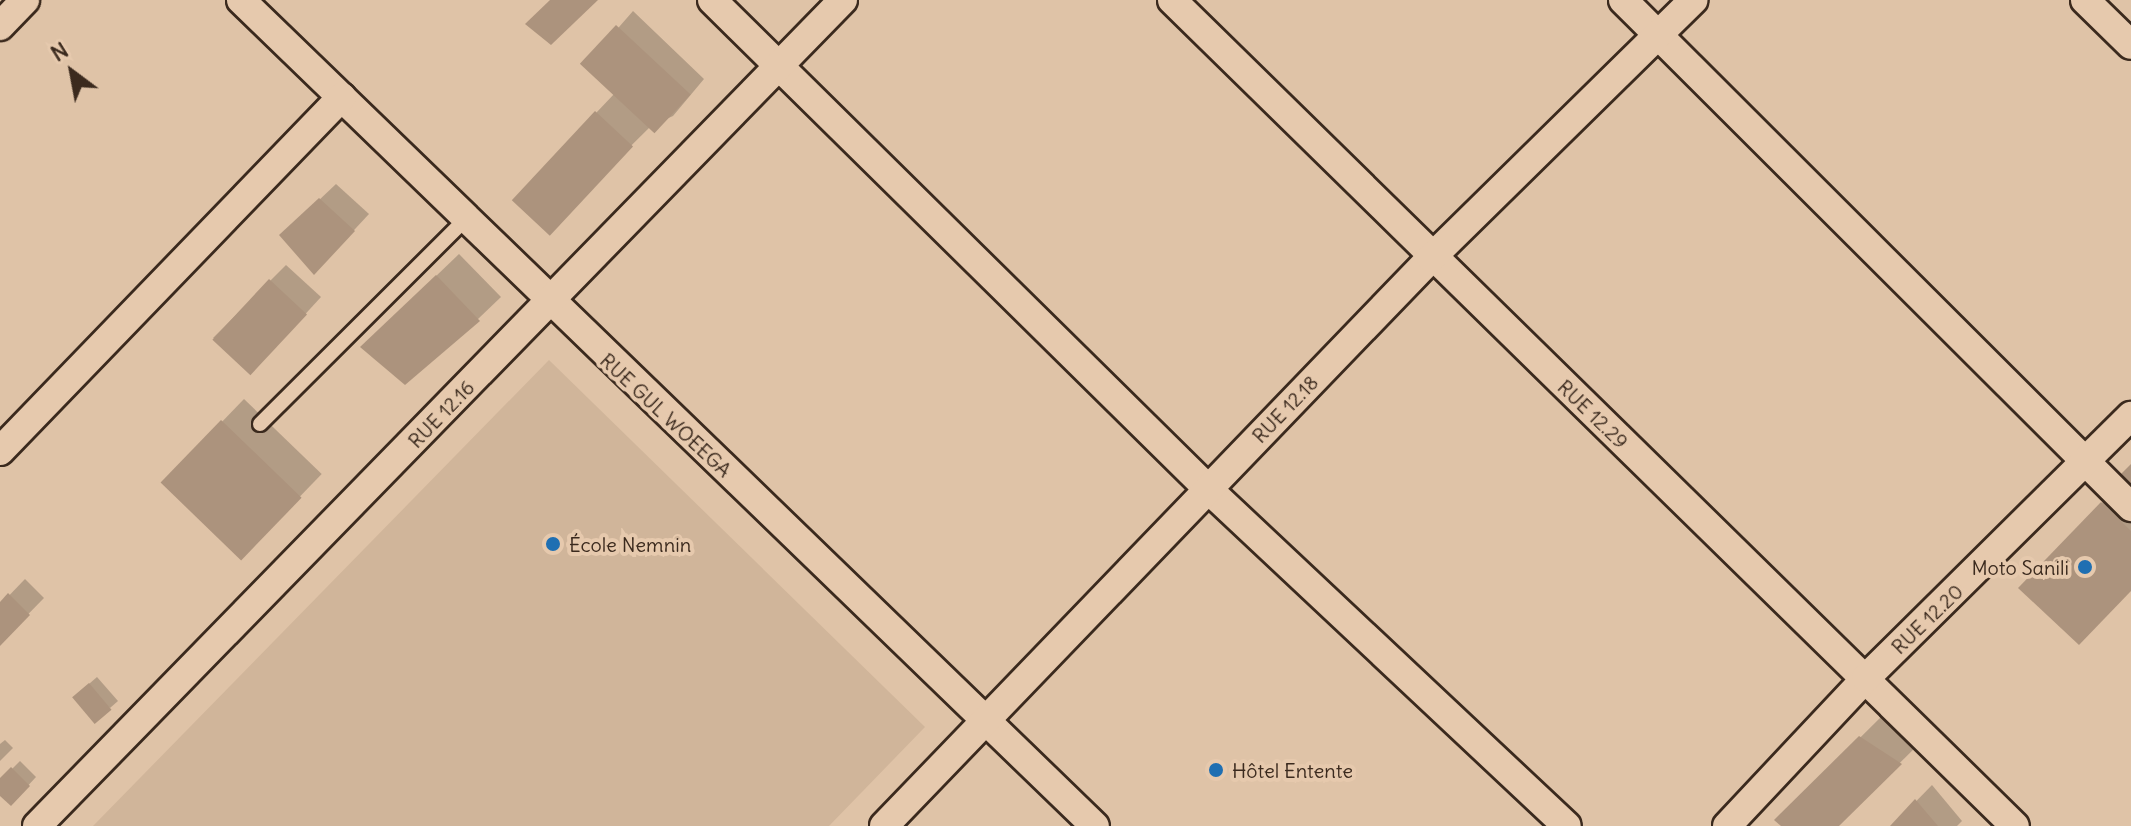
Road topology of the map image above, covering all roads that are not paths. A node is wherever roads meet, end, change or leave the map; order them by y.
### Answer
1 (25, 0) edge
2 (241, 0) edge
3 (712, 0) edge
4 (843, 0) edge
5 (1172, 0) edge
6 (1623, 0) edge
7 (1694, 0) edge
8 (2085, 0) edge
9 (0, 26) edge
10 (1660, 35) junction
11 (2131, 45) edge
12 (781, 67) junction
13 (342, 97) junction
14 (465, 220) junction
15 (1431, 258) junction
16 (549, 303) junction
17 (2131, 416) edge
18 (260, 424) dead end
19 (0, 451) edge
20 (2086, 464) junction
21 (1208, 489) junction
22 (2131, 507) edge
23 (1866, 678) junction
24 (987, 718) junction
25 (37, 826) edge
26 (884, 826) edge
27 (1095, 826) edge
28 (1567, 826) edge
29 (1727, 826) edge
30 (2015, 826) edge

1 - 9 street
2 - 13 street, RUE GUL WOEEGA
3 - 12 street
4 - 12 street, RUE 12.16
5 - 15 street, RUE 12.29
6 - 10 street
7 - 10 street, RUE 12.18
8 - 11 street
10 - 15 street, RUE 12.18
10 - 20 street
12 - 16 street, RUE 12.16
12 - 21 street
13 - 14 street, RUE GUL WOEEGA
13 - 19 street
14 - 16 street, RUE GUL WOEEGA
14 - 18 lane
15 - 21 street, RUE 12.18
15 - 23 street, RUE 12.29
16 - 24 street, RUE GUL WOEEGA
16 - 25 street, RUE 12.16
17 - 20 street, RUE 12.20
20 - 22 street
20 - 23 street, RUE 12.20
21 - 24 street, RUE 12.18
21 - 28 street
23 - 29 street, RUE 12.20
23 - 30 street, RUE 12.29
24 - 26 street, RUE 12.18
24 - 27 street, RUE GUL WOEEGA

